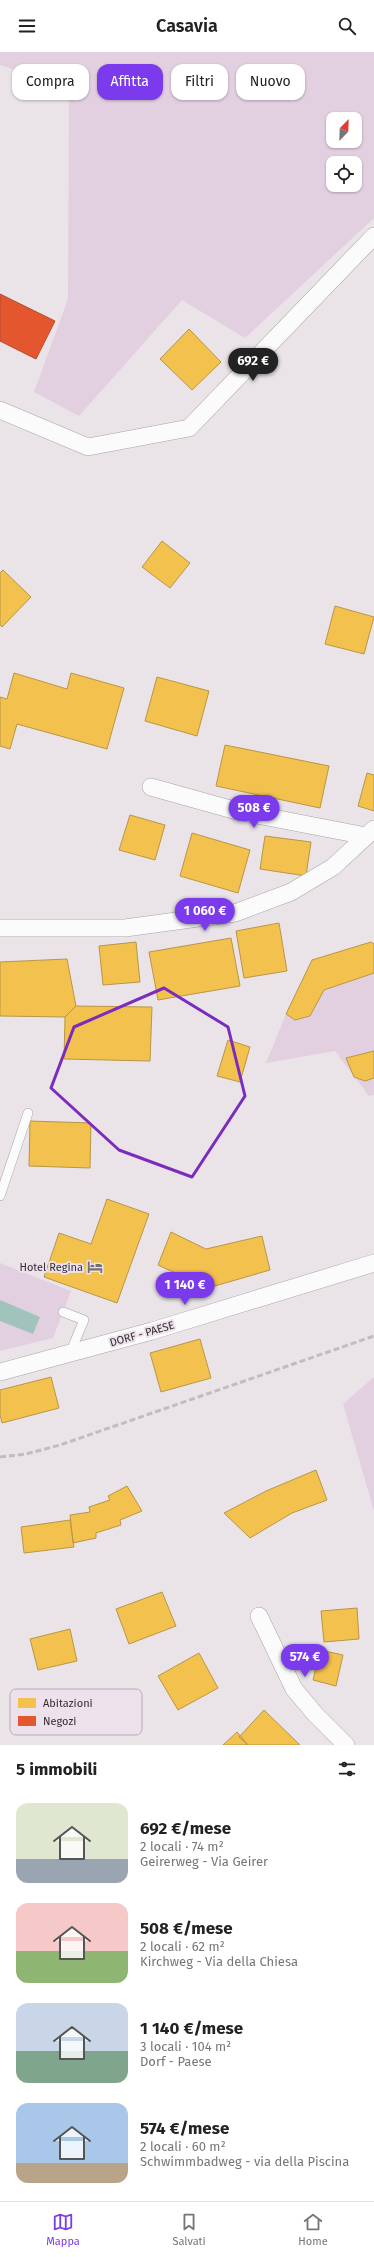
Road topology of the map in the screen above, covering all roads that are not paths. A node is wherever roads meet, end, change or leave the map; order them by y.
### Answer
1 (374, 236) edge
2 (0, 410) edge
3 (150, 786) dead end
4 (370, 833) edge
5 (0, 928) edge
6 (28, 1112) dead end
7 (0, 1196) edge
8 (374, 1263) edge
9 (63, 1312) dead end
10 (70, 1354) junction
11 (0, 1372) edge
12 (259, 1616) dead end
13 (346, 1745) edge

1 - 2 street
3 - 4 street
4 - 5 street
6 - 7 lane
8 - 10 street, DORF - PAESE
9 - 10 lane
10 - 11 street, DORF - PAESE
12 - 13 street

